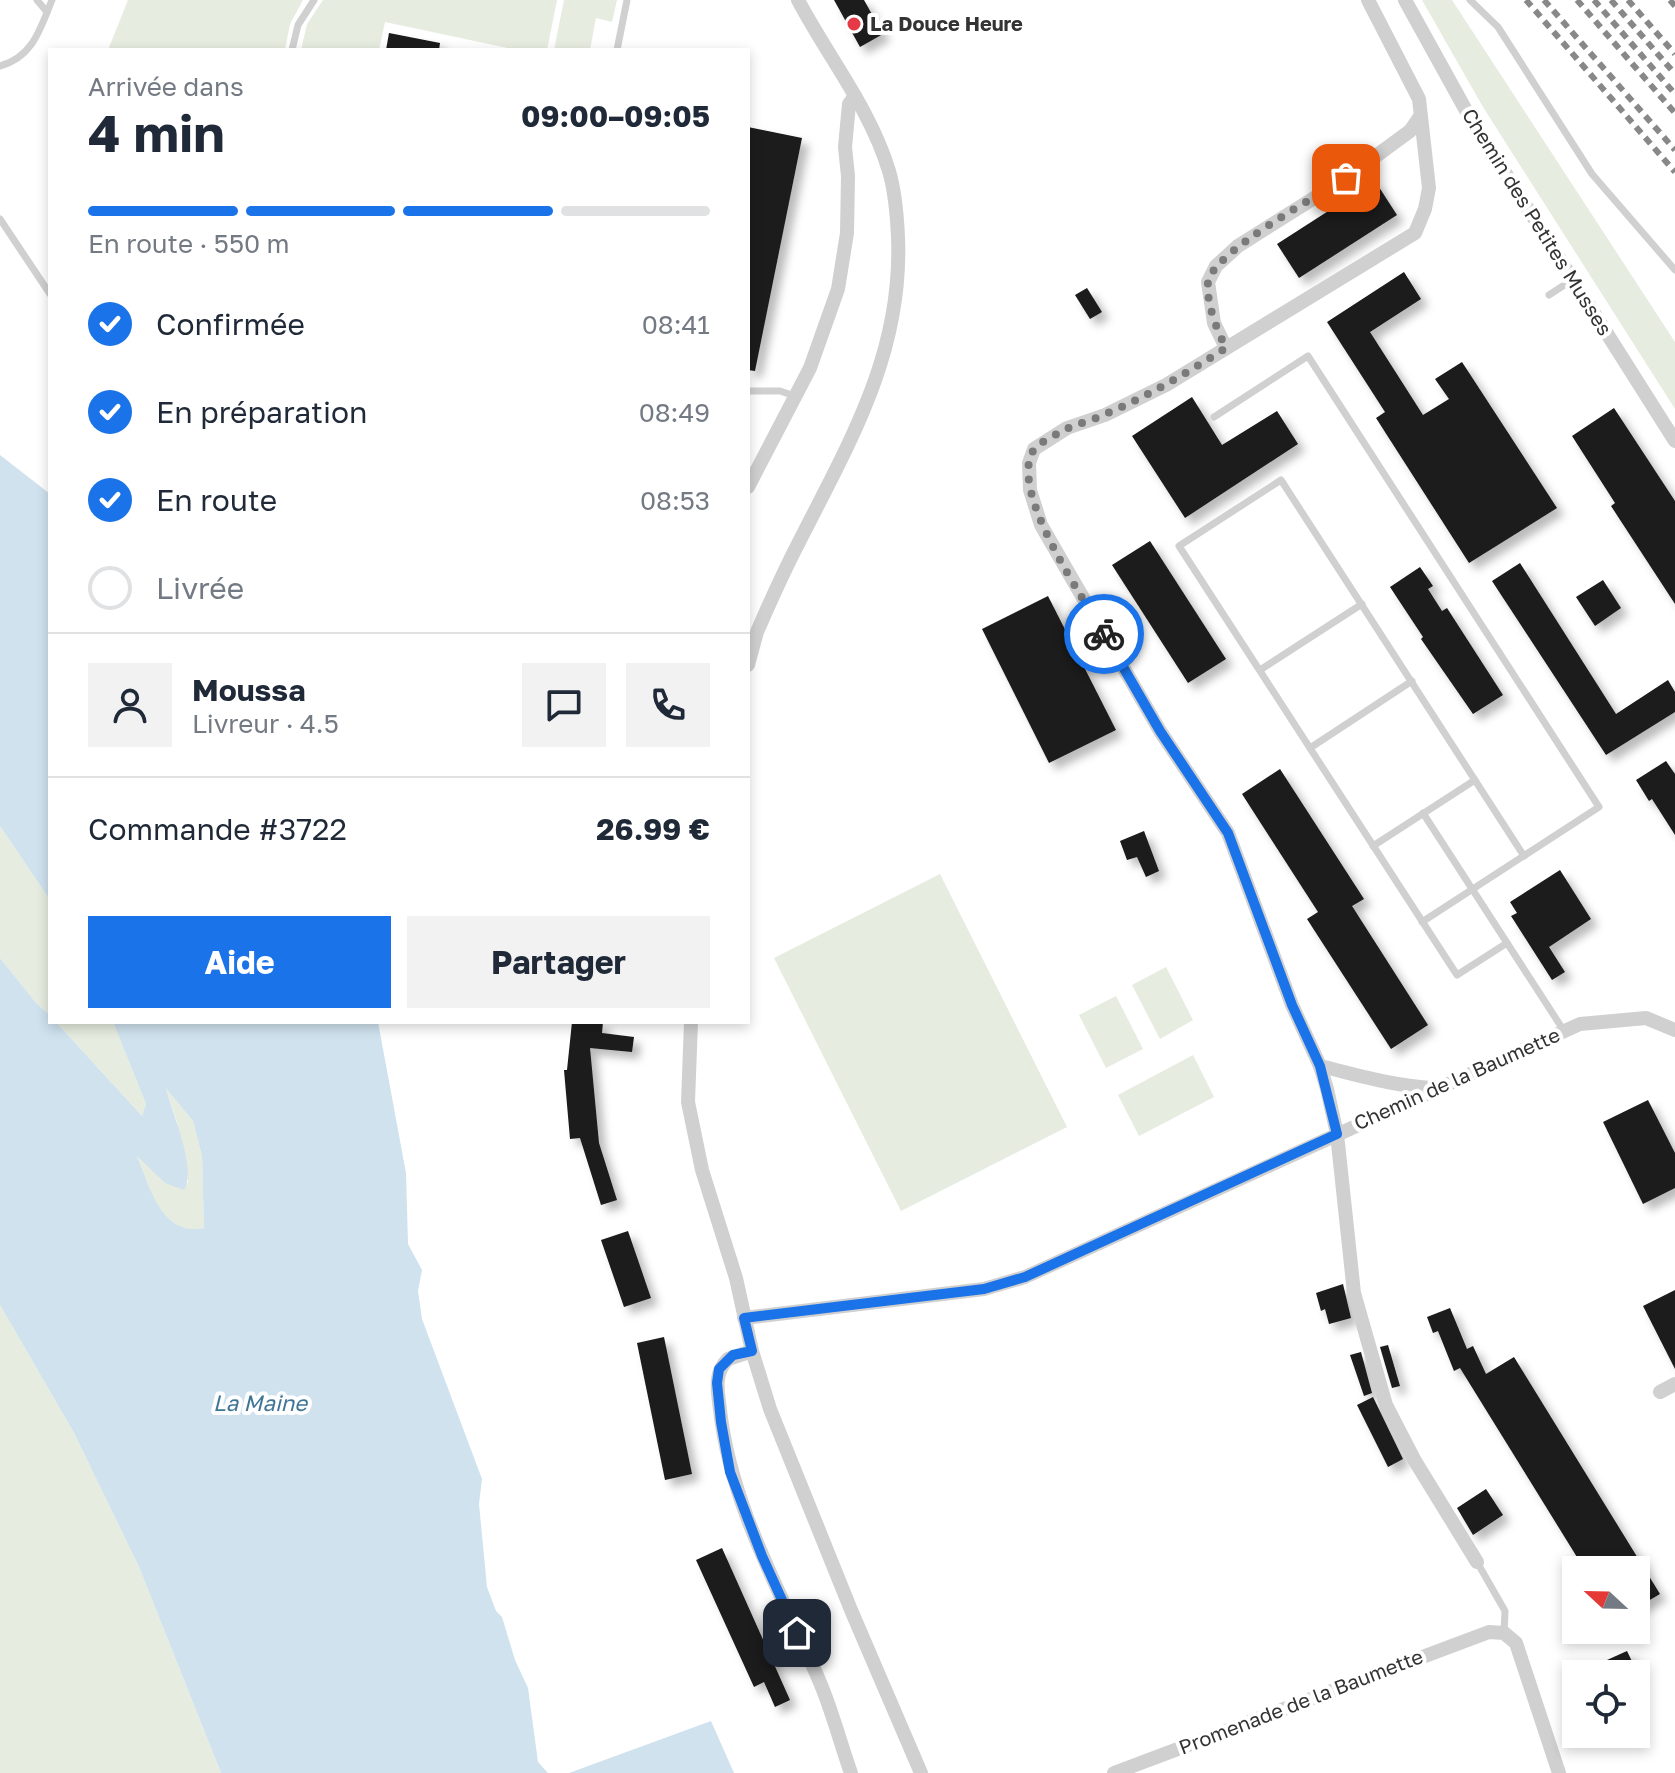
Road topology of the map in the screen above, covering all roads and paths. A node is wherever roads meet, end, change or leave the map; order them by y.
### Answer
1 (37, 0) edge
2 (52, 0) edge
3 (314, 0) edge
4 (627, 0) edge
5 (798, 0) edge
6 (1368, 0) edge
7 (1405, 0) edge
8 (1470, 0) edge
9 (47, 12) junction
10 (292, 48) edge
11 (617, 48) edge
12 (0, 66) edge
13 (855, 96) junction
14 (1419, 118) junction
15 (873, 130) junction
16 (845, 147) junction
17 (0, 219) edge
18 (1675, 270) edge
19 (1572, 280) junction
20 (48, 291) edge
21 (1549, 295) dead end
22 (1226, 348) junction
23 (750, 391) edge
24 (795, 396) junction
25 (1214, 417) dead end
26 (1675, 441) edge
27 (750, 483) edge
28 (1362, 604) junction
29 (750, 658) edge
30 (1260, 670) junction
31 (1412, 681) junction
32 (1310, 748) junction
33 (1475, 780) junction
34 (1423, 813) junction
35 (1373, 846) junction
36 (1524, 856) junction
37 (1473, 890) junction
38 (1422, 922) junction
39 (1507, 943) junction
40 (691, 1024) edge
41 (1675, 1030) edge
42 (1564, 1031) junction
43 (1320, 1066) junction
44 (1438, 1088) junction
45 (1337, 1134) junction
46 (744, 1318) junction
47 (752, 1351) junction
48 (1675, 1384) edge
49 (1660, 1392) dead end
50 (1477, 1562) joint
51 (1496, 1633) junction
52 (851, 1773) edge
53 (921, 1773) edge
54 (1114, 1773) edge
55 (1559, 1773) edge

1 - 9 lane
2 - 9 lane
3 - 10 lane
4 - 11 lane
5 - 13 street
6 - 14 street
7 - 19 street, Chemin des Petites Musses
8 - 18 lane
9 - 12 lane
13 - 15 street
13 - 16 street
14 - 22 street
14 - 22 street
15 - 16 street
15 - 29 street
16 - 24 street
17 - 20 lane
19 - 21 lane
19 - 26 street, Chemin des Petites Musses
22 - 43 street
23 - 24 lane
24 - 27 street
25 - 36 lane
28 - 30 lane
28 - 30 lane
28 - 31 lane
30 - 32 lane
31 - 32 lane
31 - 33 lane
32 - 35 lane
33 - 34 lane
33 - 36 lane
34 - 35 lane
34 - 37 lane
35 - 38 lane
36 - 37 lane
37 - 38 lane
37 - 39 lane
38 - 39 lane
39 - 42 lane
40 - 46 street
41 - 42 street, Chemin de la Baumette
42 - 44 street, Chemin de la Baumette
43 - 44 street
43 - 45 street
44 - 45 street, Chemin de la Baumette
45 - 46 street, Chemin de la Baumette
45 - 50 street
46 - 47 street
47 - 52 street
47 - 53 street
48 - 49 street
50 - 51 lane
51 - 54 street, Promenade de la Baumette
51 - 55 street

